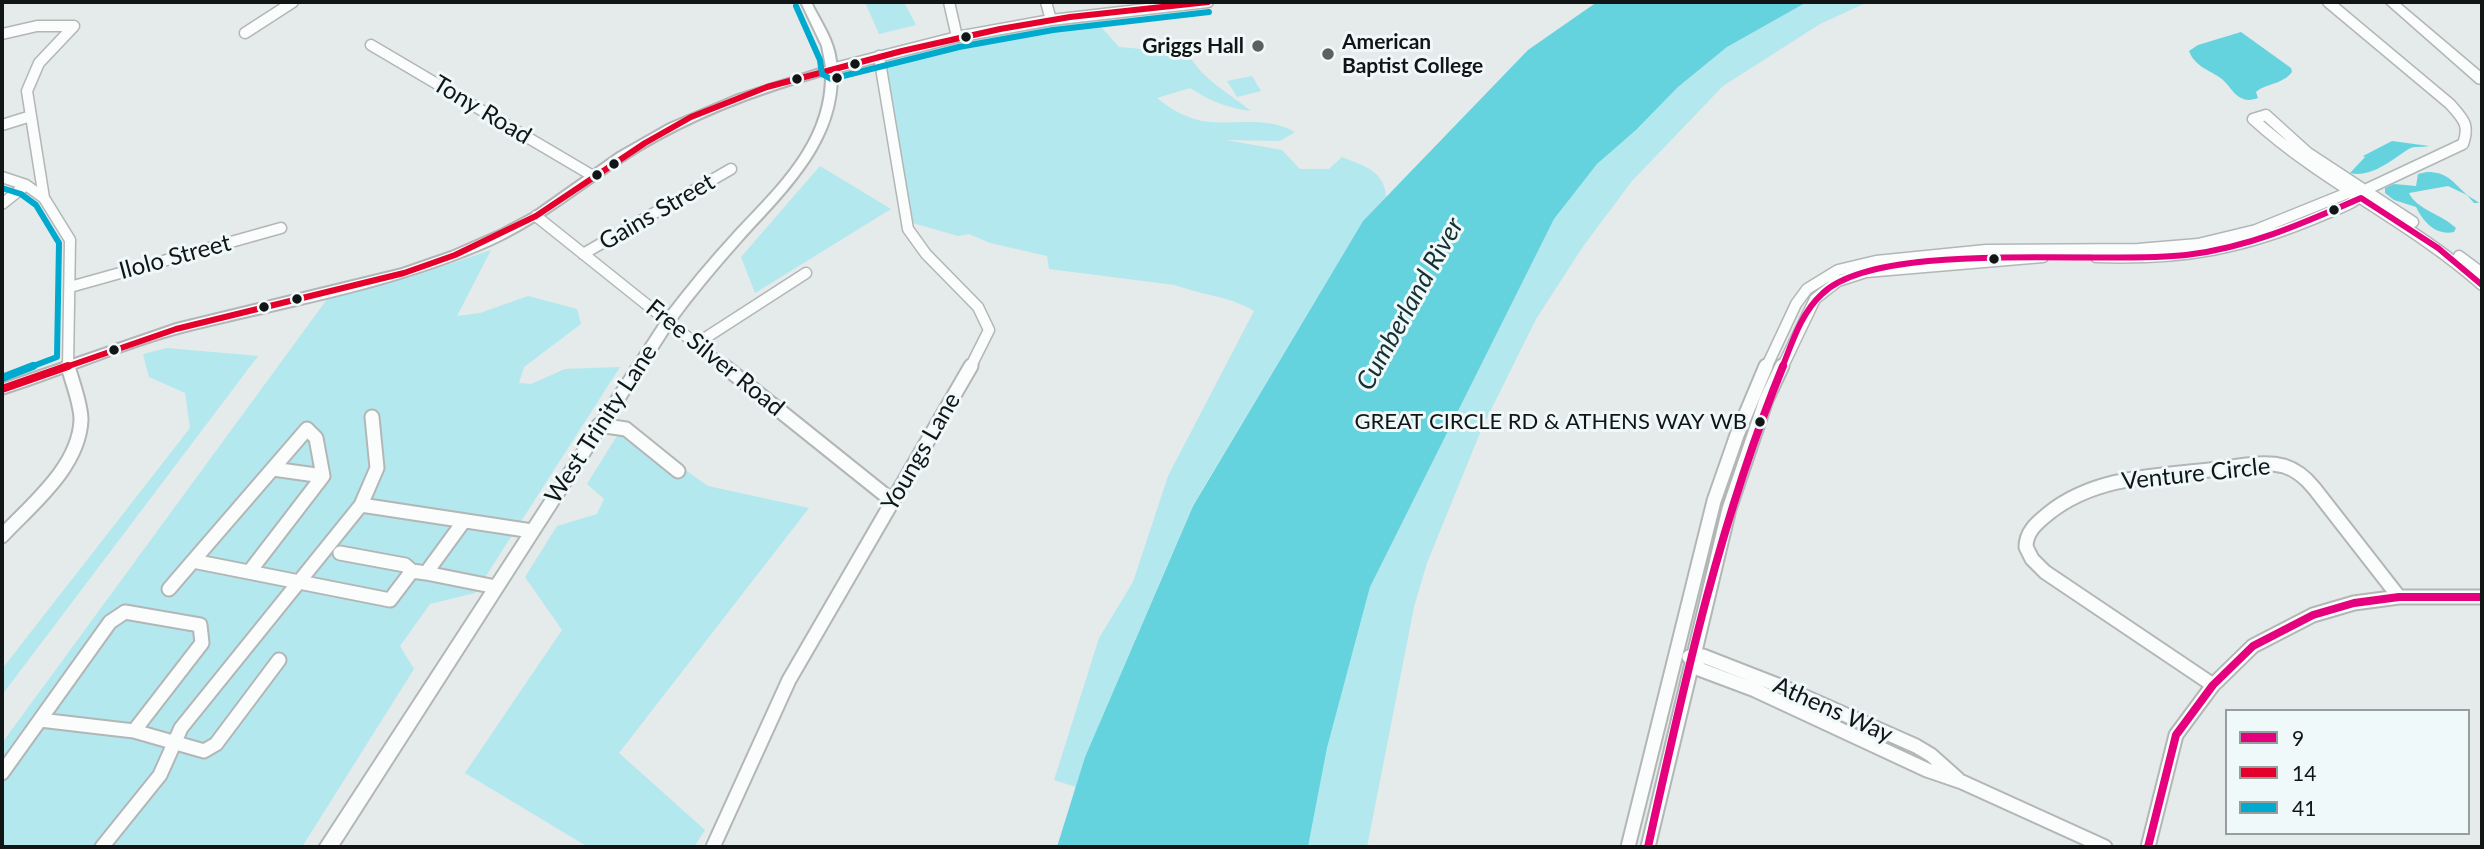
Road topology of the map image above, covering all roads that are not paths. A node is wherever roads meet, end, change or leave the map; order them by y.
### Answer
1 (293, 2) edge
2 (806, 2) edge
3 (949, 2) edge
4 (1045, 2) edge
5 (1208, 2) edge
6 (2328, 2) edge
7 (2391, 2) edge
8 (2403, 2) edge
9 (1168, 4) edge
10 (1051, 20) junction
11 (245, 33) dead end
12 (2, 34) edge
13 (957, 37) junction
14 (371, 45) dead end
15 (879, 56) junction
16 (831, 69) junction
17 (2482, 69) edge
18 (2482, 80) edge
19 (31, 116) junction
20 (2, 125) edge
21 (731, 169) dead end
22 (593, 176) junction
23 (2, 177) edge
24 (26, 185) junction
25 (2359, 193) junction
26 (44, 198) junction
27 (2, 204) edge
28 (537, 216) junction
29 (281, 228) dead end
30 (583, 254) junction
31 (806, 273) dead end
32 (2482, 273) edge
33 (2482, 285) edge
34 (70, 287) junction
35 (669, 320) junction
36 (696, 344) junction
37 (68, 364) junction
38 (2, 389) edge
39 (372, 417) dead end
40 (599, 425) junction
41 (273, 469) junction
42 (678, 471) dead end
43 (323, 476) junction
44 (894, 498) junction
45 (361, 505) junction
46 (464, 521) junction
47 (532, 531) junction
48 (2, 536) edge
49 (340, 553) dead end
50 (194, 561) junction
51 (250, 571) junction
52 (419, 572) junction
53 (300, 580) junction
54 (496, 587) junction
55 (169, 589) dead end
56 (2399, 597) junction
57 (2482, 597) edge
58 (1675, 652) junction
59 (1693, 659) junction
60 (279, 660) dead end
61 (2213, 685) junction
62 (1766, 695) junction
63 (1815, 701) junction
64 (40, 720) junction
65 (134, 731) junction
66 (175, 741) junction
67 (2, 773) edge
68 (1962, 782) junction
69 (103, 847) edge
70 (328, 847) edge
71 (713, 847) edge
72 (1628, 847) edge
73 (1648, 847) edge
74 (2105, 847) edge
75 (2148, 847) edge

1 - 11 street
2 - 16 main road, West Trinity Lane
3 - 13 street
4 - 10 street
5 - 9 street
6 - 25 street
7 - 18 highway
8 - 17 highway
9 - 10 street
10 - 13 street
12 - 19 street
13 - 15 street
14 - 22 street, Tony Road
15 - 16 street
15 - 44 street, Youngs Lane
16 - 22 main road
16 - 35 main road, West Trinity Lane
19 - 20 street
19 - 26 street
21 - 30 street, Gains Street
22 - 28 main road
23 - 24 street
24 - 26 street
24 - 27 street
25 - 25 street
25 - 32 street
25 - 33 street
25 - 58 street
25 - 59 street
26 - 34 street
28 - 30 street, Free Silver Road
28 - 37 main road
29 - 34 street, Ilolo Street
30 - 35 street, Free Silver Road
31 - 36 street
34 - 37 street
35 - 36 street, Free Silver Road
35 - 40 main road, West Trinity Lane
36 - 44 street, Free Silver Road
37 - 38 main road
37 - 48 street
39 - 45 street
40 - 42 street
40 - 47 main road, West Trinity Lane
41 - 43 street
41 - 43 street
41 - 50 street
43 - 51 street
44 - 71 street, Youngs Lane
45 - 46 street
45 - 53 street
46 - 47 street
46 - 52 street
47 - 54 main road, West Trinity Lane
49 - 52 street
50 - 51 street
50 - 55 street
51 - 53 street
52 - 53 street
52 - 54 street
53 - 66 street
54 - 70 main road, West Trinity Lane
56 - 57 street
56 - 61 street
56 - 61 street, Venture Circle
58 - 59 street, Athens Way
58 - 72 street
59 - 62 street, Athens Way
59 - 63 street, Athens Way
59 - 73 street
60 - 66 street
61 - 75 street
62 - 63 street
62 - 68 street, Athens Way
63 - 68 street, Athens Way
64 - 65 street
64 - 65 street
64 - 67 street
65 - 66 street
66 - 69 street
68 - 74 street, Athens Way

